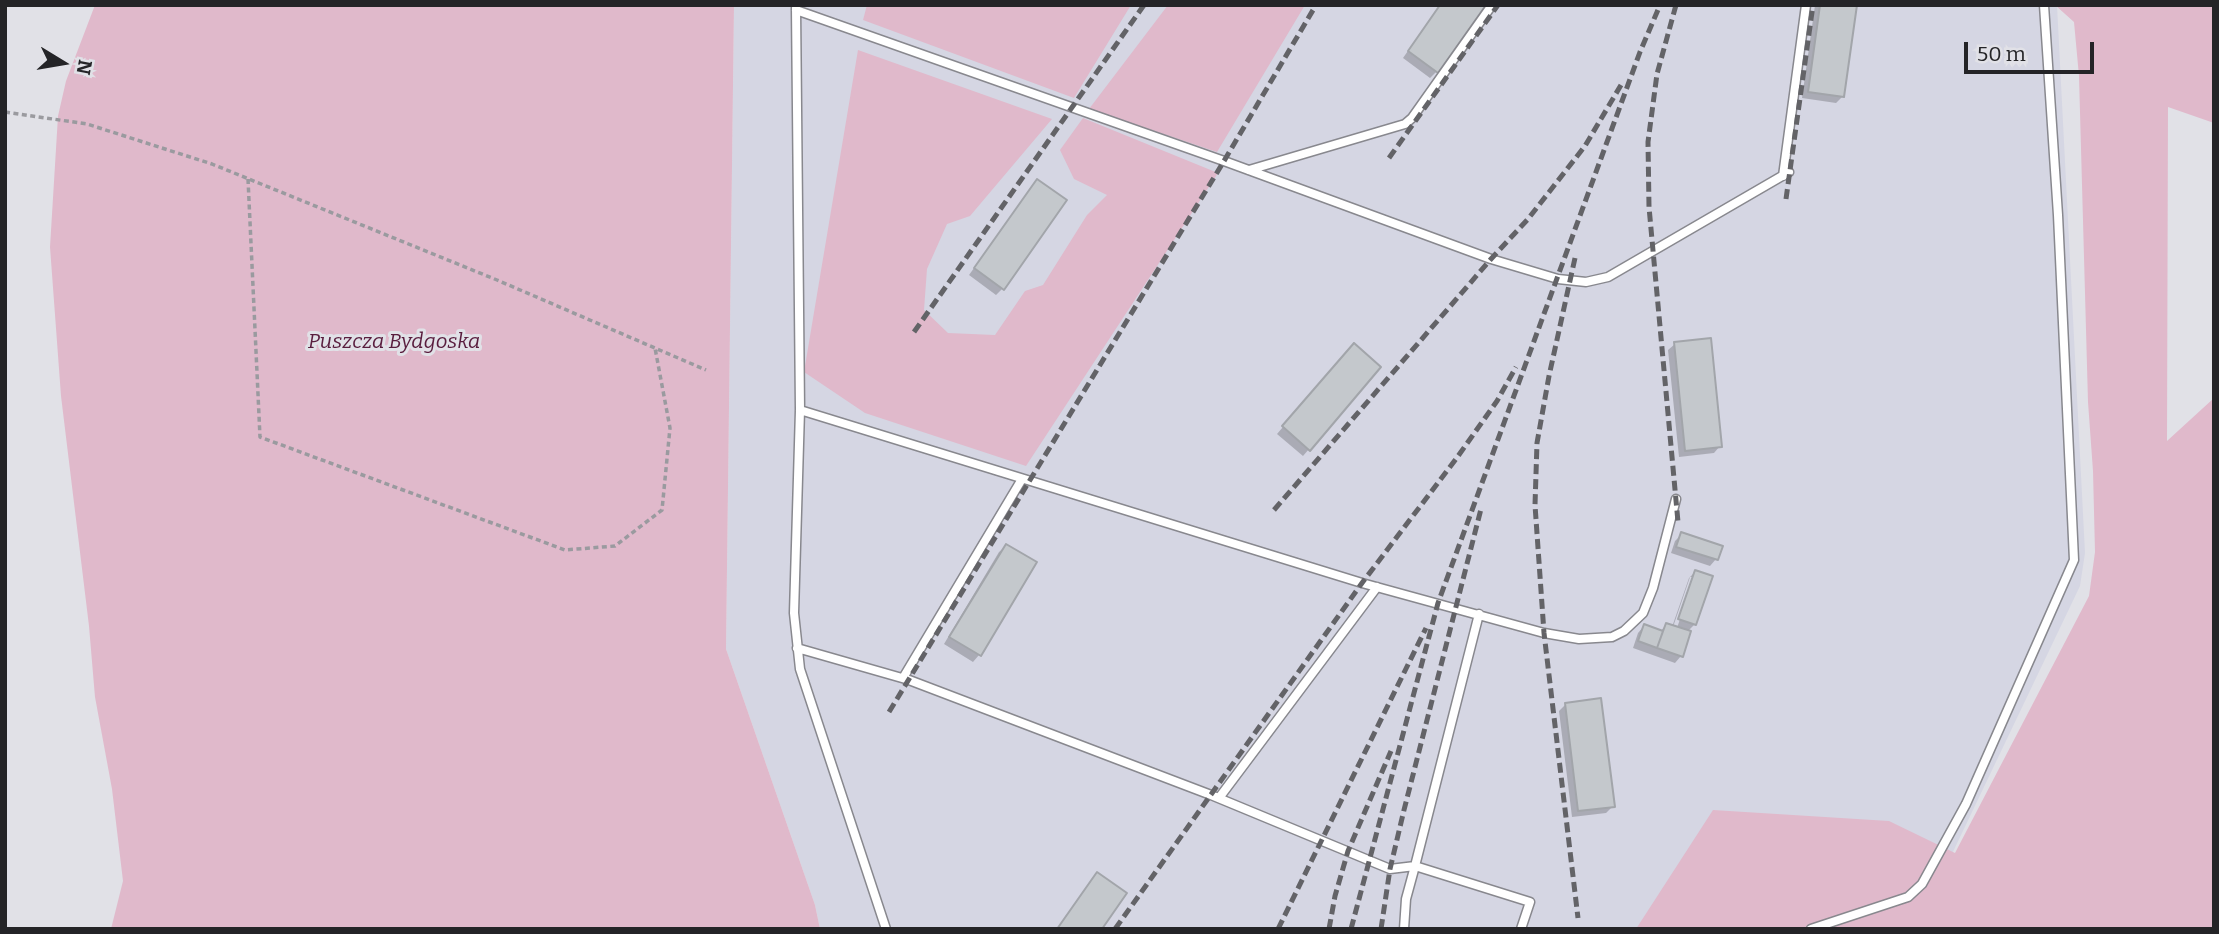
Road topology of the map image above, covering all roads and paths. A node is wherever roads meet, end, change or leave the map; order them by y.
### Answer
1 (1492, 5) edge
2 (1806, 5) edge
3 (2045, 5) edge
4 (796, 8) edge
5 (5, 112) edge
6 (1249, 170) junction
7 (248, 179) junction
8 (655, 348) junction
9 (706, 370) dead end
10 (800, 410) junction
11 (1022, 479) junction
12 (1676, 499) dead end
13 (1377, 587) junction
14 (1479, 614) junction
15 (797, 648) junction
16 (902, 678) junction
17 (1219, 798) junction
18 (1415, 866) junction
19 (886, 929) edge
20 (1404, 929) edge
21 (1521, 929) edge
22 (1811, 929) edge

1 - 6 lane
2 - 6 lane
3 - 22 lane
4 - 6 lane
4 - 10 lane
5 - 7 path
7 - 8 path
7 - 8 path
8 - 9 path
10 - 11 lane
10 - 15 lane
11 - 13 lane
11 - 16 lane
12 - 14 lane
13 - 14 lane
13 - 17 lane
14 - 18 lane
15 - 16 lane
15 - 19 lane
16 - 17 lane
17 - 18 lane
18 - 20 lane
18 - 21 lane

